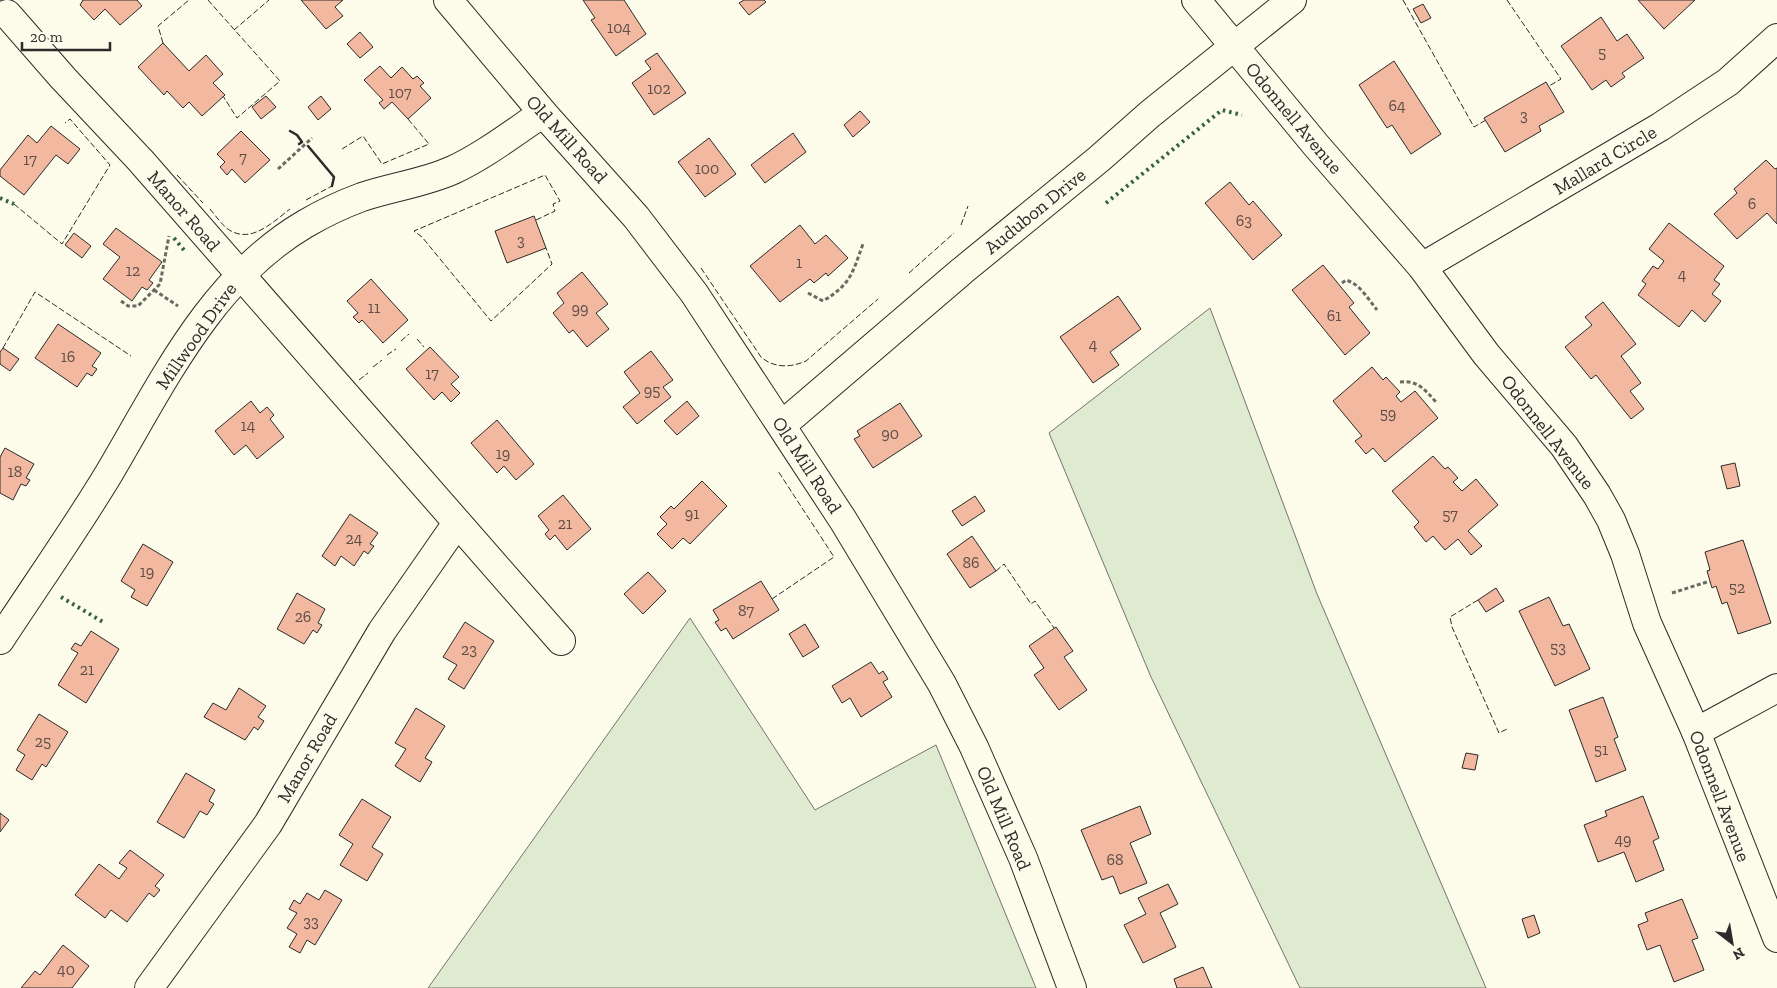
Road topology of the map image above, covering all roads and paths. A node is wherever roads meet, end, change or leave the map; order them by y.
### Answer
1 (448, 0) edge
2 (1196, 0) edge
3 (1292, 0) edge
4 (2, 15) edge
5 (1777, 38) edge
6 (1234, 46) junction
7 (542, 113) junction
8 (312, 138) dead end
9 (278, 169) dead end
10 (170, 232) dead end
11 (863, 244) dead end
12 (1422, 267) junction
13 (239, 276) junction
14 (1342, 283) dead end
15 (808, 293) dead end
16 (121, 301) dead end
17 (1377, 310) dead end
18 (1400, 382) dead end
19 (1436, 402) dead end
20 (782, 426) junction
21 (457, 523) junction
22 (1710, 582) dead end
23 (1672, 593) dead end
24 (0, 640) edge
25 (561, 641) dead end
26 (1777, 688) edge
27 (1696, 732) junction
28 (1777, 938) edge
29 (149, 988) edge
30 (1072, 988) edge

1 - 7 street, Old Mill Road
2 - 6 street, Odonnell Avenue
3 - 6 street, Audubon Drive
4 - 13 street, Manor Road
5 - 12 street, Mallard Circle
6 - 12 street, Odonnell Avenue
6 - 20 street, Audubon Drive
7 - 13 street, Millwood Drive
7 - 20 street, Old Mill Road
8 - 9 path
10 - 16 path
11 - 15 path
12 - 27 street, Odonnell Avenue
13 - 21 street, Manor Road
13 - 24 street, Millwood Drive
14 - 17 path
18 - 19 path
20 - 30 street, Old Mill Road
21 - 25 street, Manor Road
21 - 29 street, Manor Road
22 - 23 path
26 - 27 street
27 - 28 street, Odonnell Avenue

